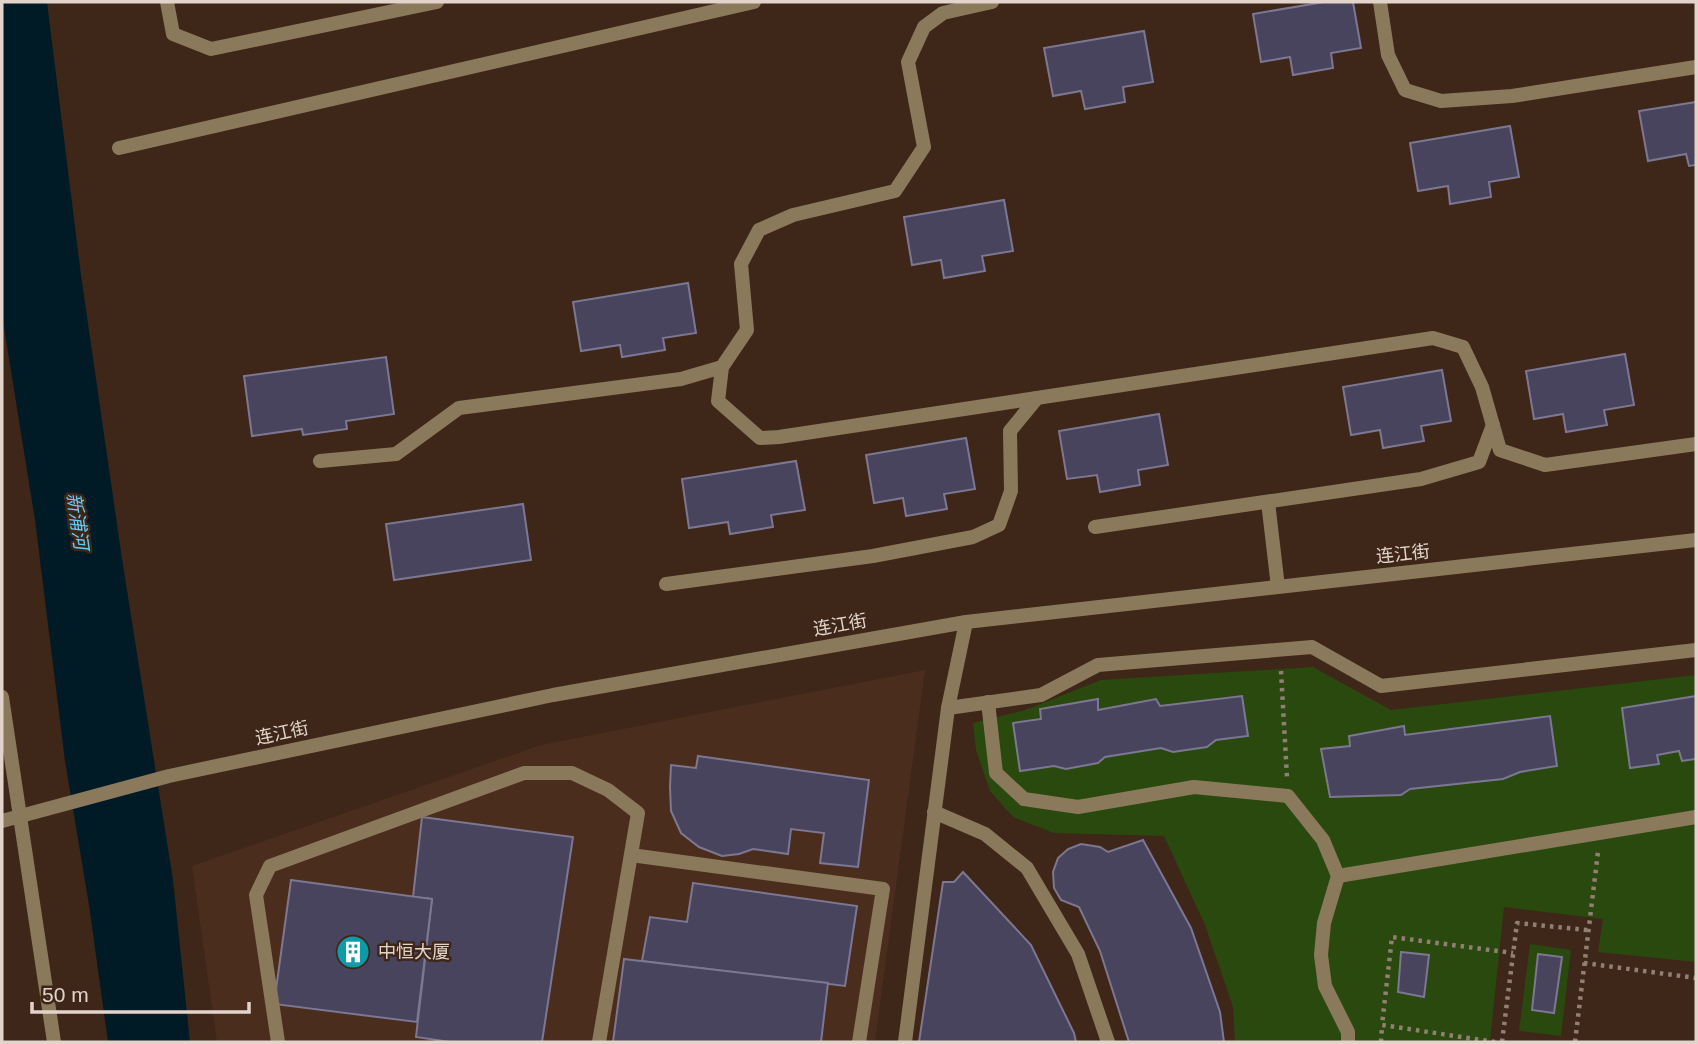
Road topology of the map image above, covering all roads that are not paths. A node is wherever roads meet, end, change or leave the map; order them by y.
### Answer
1 (167, 2) edge
2 (437, 2) edge
3 (754, 2) edge
4 (992, 2) edge
5 (1380, 2) edge
6 (1696, 67) edge
7 (119, 148) dead end
8 (722, 367) junction
9 (1037, 398) junction
10 (1493, 425) junction
11 (1696, 444) edge
12 (320, 461) dead end
13 (1268, 502) junction
14 (1095, 527) dead end
15 (1696, 540) edge
16 (666, 584) dead end
17 (1278, 587) junction
18 (966, 622) junction
19 (1696, 650) edge
20 (2, 697) edge
21 (988, 702) junction
22 (947, 708) junction
23 (934, 812) junction
24 (18, 817) junction
25 (1696, 817) edge
26 (2, 821) edge
27 (631, 855) junction
28 (1338, 876) junction
29 (54, 1042) edge
30 (278, 1042) edge
31 (599, 1042) edge
32 (859, 1042) edge
33 (905, 1042) edge
34 (1108, 1042) edge
35 (1348, 1042) edge

1 - 2 street
3 - 7 street
4 - 8 street
5 - 6 street
8 - 9 street
8 - 12 street
9 - 10 street
9 - 16 street
10 - 11 street
10 - 13 street
13 - 14 street
13 - 17 street
15 - 17 street, 连江街
17 - 18 street, 连江街
18 - 22 street
18 - 24 street, 连江街
19 - 21 street
20 - 24 street
21 - 22 street
21 - 28 street
22 - 23 street
23 - 33 street
23 - 34 street
24 - 26 street, 连江街
24 - 29 street
25 - 28 street
27 - 30 street
27 - 31 street
27 - 32 street
28 - 35 street

